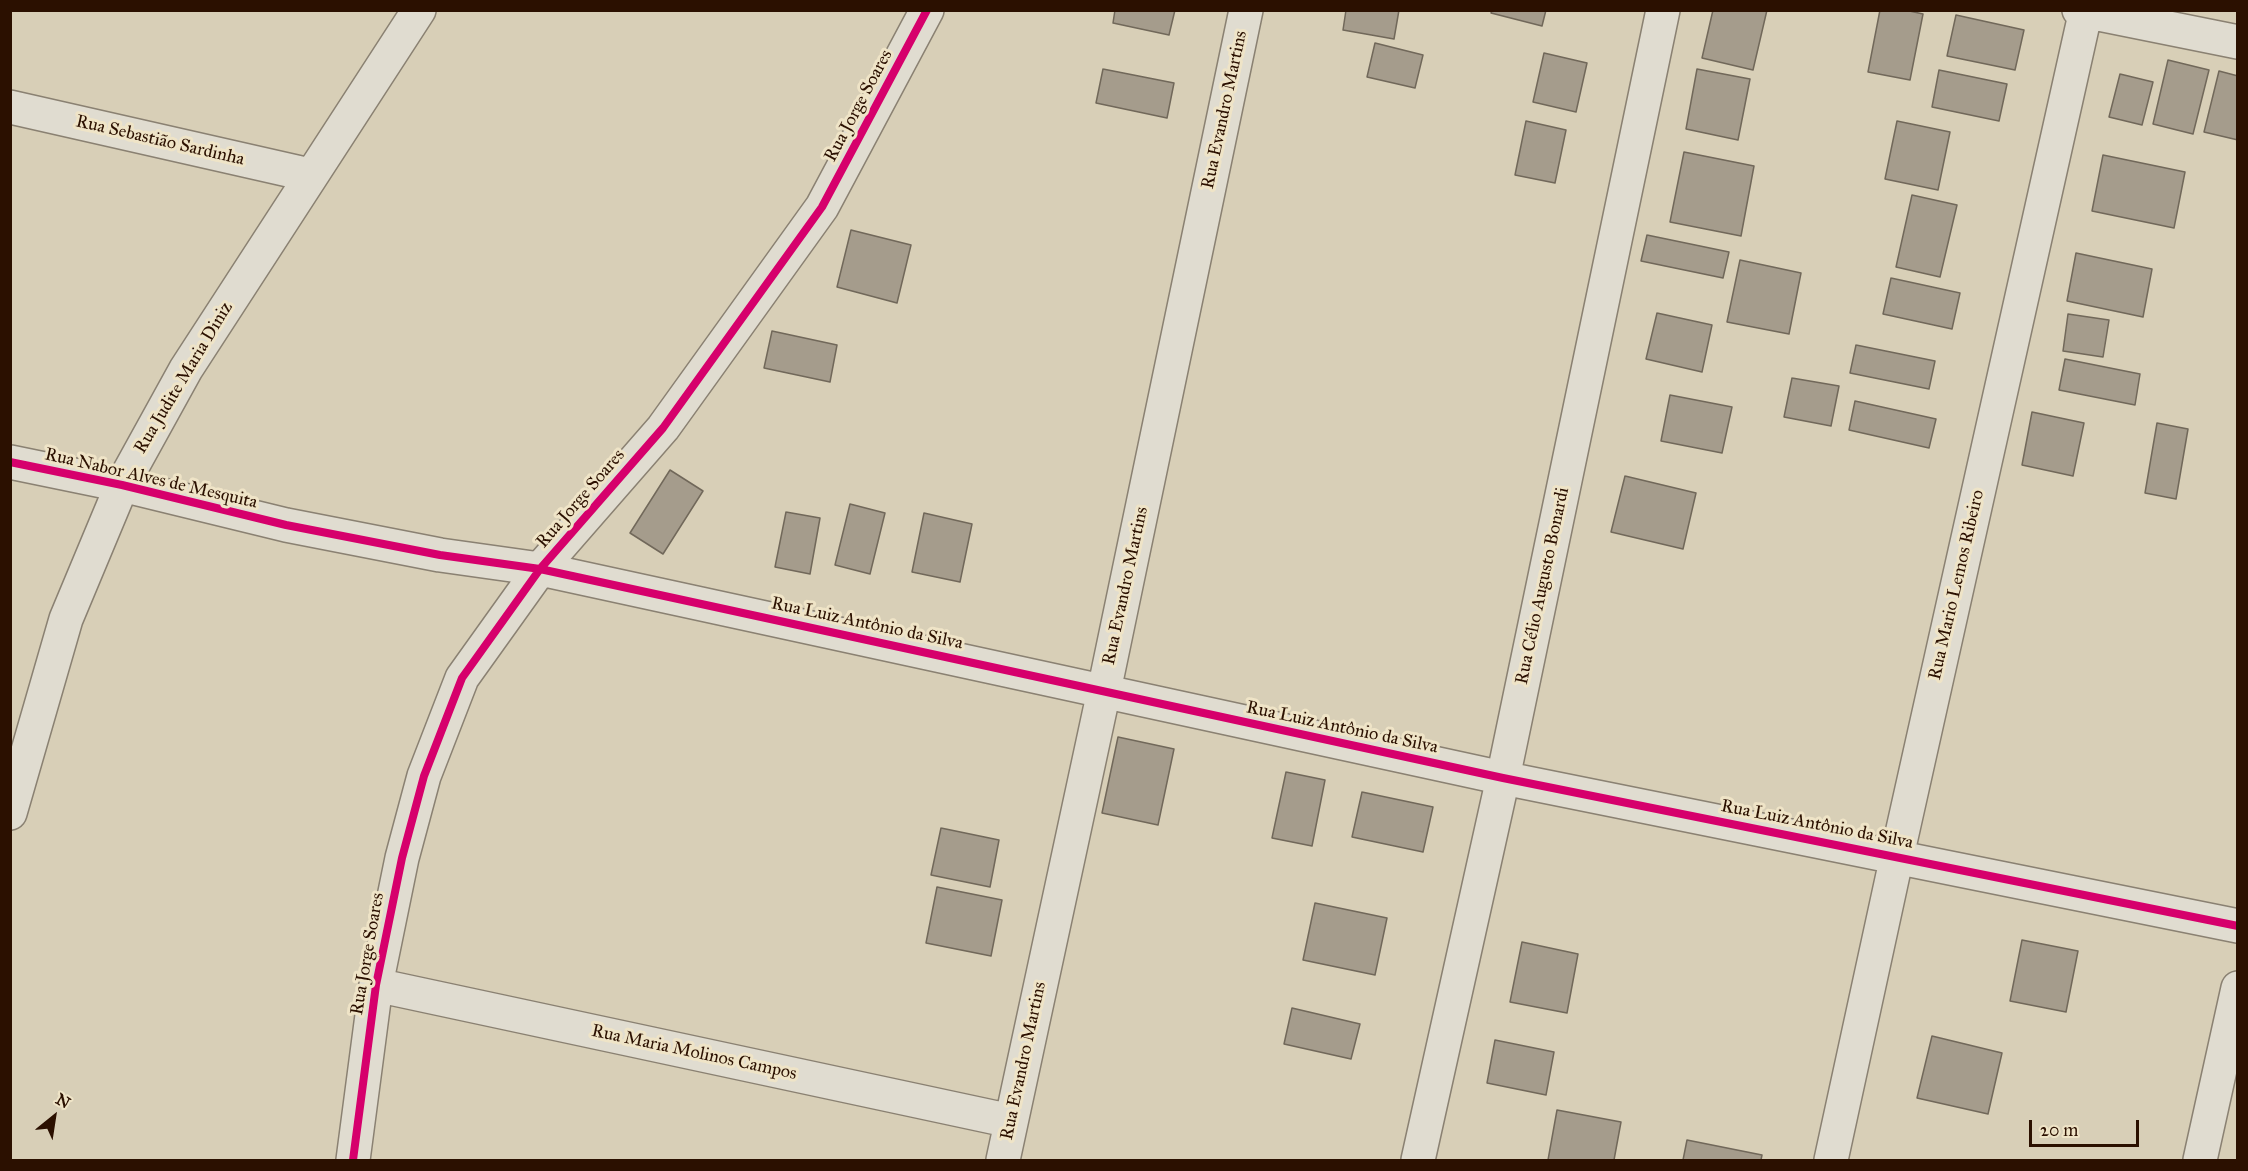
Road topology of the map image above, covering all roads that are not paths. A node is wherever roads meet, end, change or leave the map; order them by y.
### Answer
1 (419, 10) edge
2 (927, 10) edge
3 (1246, 10) edge
4 (1663, 10) edge
5 (2084, 11) edge
6 (2238, 42) edge
7 (10, 107) edge
8 (310, 175) junction
9 (10, 462) edge
10 (122, 485) junction
11 (440, 555) joint
12 (540, 569) junction
13 (1104, 691) junction
14 (1503, 778) junction
15 (10, 813) edge
16 (1897, 856) junction
17 (2238, 926) edge
18 (376, 985) junction
19 (2238, 988) edge
20 (1011, 1121) junction
21 (353, 1161) edge
22 (1003, 1161) edge
23 (1418, 1161) edge
24 (1832, 1161) edge
25 (2200, 1161) edge

1 - 8 street, Rua Judite Maria Diniz
2 - 12 street, Rua Jorge Soares
3 - 13 street, Rua Evandro Martins
4 - 14 street, Rua Célio Augusto Bonardi
5 - 6 street
5 - 16 street, Rua Mario Lemos Ribeiro
7 - 8 street, Rua Sebastião Sardinha
8 - 10 street, Rua Judite Maria Diniz
9 - 10 street, Rua Nabor Alves de Mesquita
10 - 11 street, Rua Nabor Alves de Mesquita
10 - 15 street, Rua Judite Maria Diniz
11 - 12 street, Rua Luiz Antônio da Silva
12 - 13 street, Rua Luiz Antônio da Silva
12 - 18 street, Rua Jorge Soares
13 - 14 street, Rua Luiz Antônio da Silva
13 - 20 street, Rua Evandro Martins
14 - 16 street, Rua Luiz Antônio da Silva
14 - 23 street, Rua Célio Augusto Bonardi
16 - 17 street, Rua Luiz Antônio da Silva
16 - 24 street, Rua Mario Lemos Ribeiro
18 - 20 street, Rua Maria Molinos Campos
18 - 21 street, Rua Jorge Soares
19 - 25 street
20 - 22 street, Rua Evandro Martins

